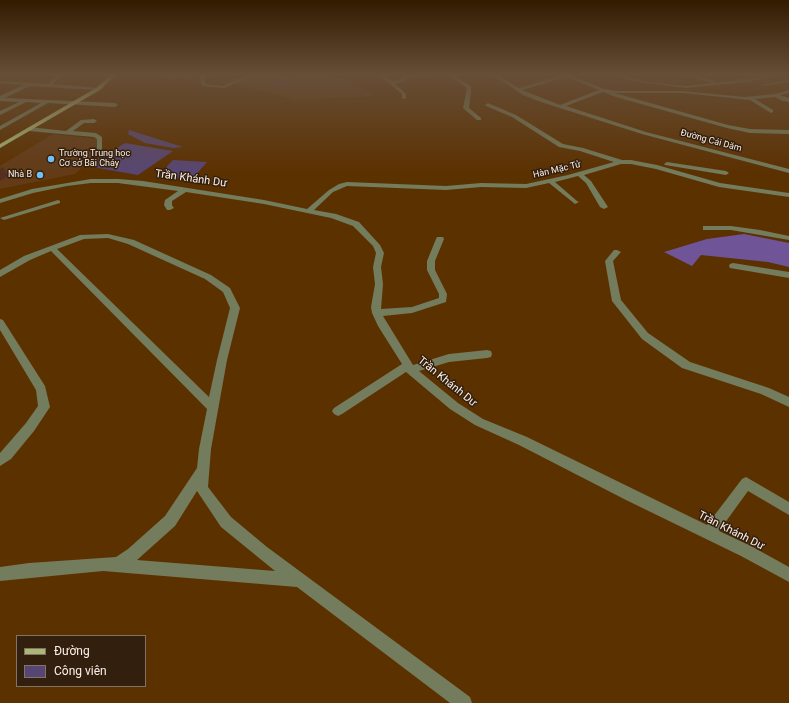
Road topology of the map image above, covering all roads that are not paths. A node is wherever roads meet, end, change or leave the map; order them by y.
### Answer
1 (10, 108) edge
2 (36, 108) edge
3 (65, 108) edge
4 (466, 108) edge
5 (495, 108) edge
6 (567, 108) edge
7 (661, 108) edge
8 (766, 108) edge
9 (771, 111) dead end
10 (0, 113) edge
11 (479, 119) dead end
12 (12, 121) junction
13 (94, 121) dead end
14 (39, 123) junction
15 (0, 128) edge
16 (29, 129) junction
17 (68, 132) junction
18 (789, 132) edge
19 (0, 146) edge
20 (100, 152) dead end
21 (621, 162) junction
22 (641, 163) junction
23 (789, 171) edge
24 (726, 173) dead end
25 (579, 174) junction
26 (551, 182) junction
27 (184, 190) junction
28 (789, 195) edge
29 (59, 197) junction
30 (0, 201) edge
31 (575, 202) dead end
32 (604, 207) dead end
33 (170, 208) dead end
34 (310, 210) junction
35 (4, 218) dead end
36 (706, 228) dead end
37 (789, 238) edge
38 (440, 239) dead end
39 (52, 248) junction
40 (617, 252) dead end
41 (734, 266) dead end
42 (0, 274) edge
43 (789, 275) edge
44 (377, 313) junction
45 (0, 322) edge
46 (487, 354) dead end
47 (408, 368) junction
48 (789, 402) edge
49 (213, 408) junction
50 (338, 411) dead end
51 (0, 460) edge
52 (203, 470) junction
53 (789, 509) edge
54 (710, 533) junction
55 (103, 564) junction
56 (0, 574) edge
57 (789, 575) edge
58 (300, 580) junction
59 (464, 703) edge

1 - 10 street
2 - 12 street
3 - 14 main road
4 - 11 street
5 - 21 street
6 - 23 street, Đường Cái Dăm
7 - 18 street
8 - 9 street
12 - 14 street
12 - 15 street
13 - 17 street
14 - 16 main road
16 - 17 street
16 - 19 main road
17 - 20 street
21 - 22 street, Hàn Mặc Tử
21 - 25 street, Hàn Mặc Tử
22 - 24 street
22 - 28 street, Hàn Mặc Tử
25 - 26 street, Hàn Mặc Tử
25 - 32 street
26 - 31 street
26 - 34 street, Hàn Mặc Tử
27 - 29 street, Trần Khánh Dư
27 - 33 street
27 - 34 street, Trần Khánh Dư
29 - 30 street, Trần Khánh Dư
29 - 35 street
34 - 44 street, Trần Khánh Dư
36 - 37 street
38 - 44 street
39 - 42 street
39 - 49 street
39 - 49 street
40 - 48 street
41 - 43 street
44 - 47 street, Trần Khánh Dư
45 - 51 street
46 - 47 street
47 - 50 street
47 - 54 street, Trần Khánh Dư
49 - 52 street
52 - 55 street
52 - 58 street
53 - 54 street
54 - 57 street, Trần Khánh Dư
55 - 56 street
55 - 58 street
58 - 59 street

